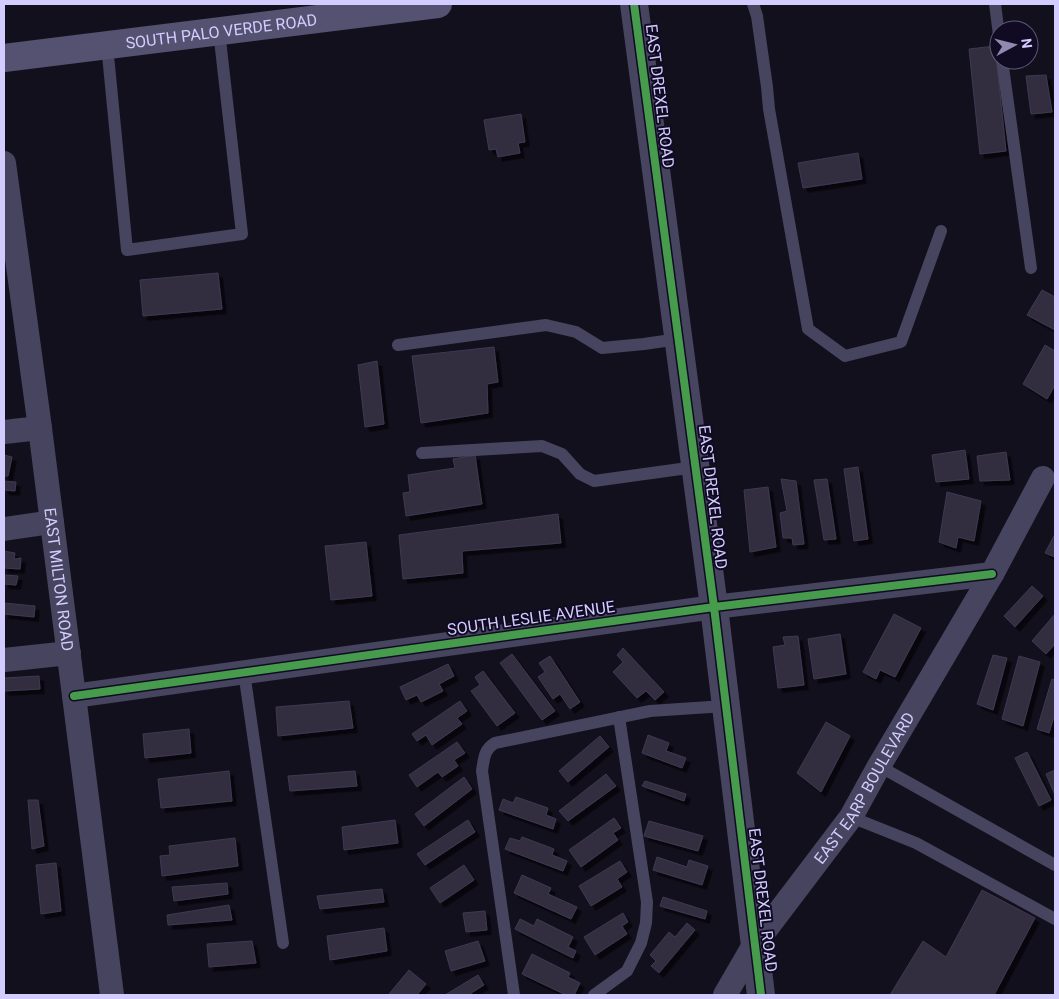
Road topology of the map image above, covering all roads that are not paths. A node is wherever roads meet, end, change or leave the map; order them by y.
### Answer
1 (438, 4) edge
2 (634, 4) edge
3 (753, 4) edge
4 (995, 4) edge
5 (997, 20) edge
6 (218, 31) junction
7 (106, 45) junction
8 (4, 58) edge
9 (1003, 70) edge
10 (4, 163) edge
11 (941, 231) dead end
12 (1031, 268) dead end
13 (678, 339) junction
14 (398, 345) dead end
15 (40, 428) junction
16 (4, 432) edge
17 (422, 453) dead end
18 (695, 467) junction
19 (1043, 478) dead end
20 (52, 522) junction
21 (4, 529) edge
22 (992, 574) junction
23 (714, 607) junction
24 (69, 653) junction
25 (4, 660) edge
26 (244, 672) junction
27 (74, 696) junction
28 (725, 706) junction
29 (619, 718) junction
30 (879, 766) junction
31 (851, 817) junction
32 (1055, 864) edge
33 (1055, 919) edge
34 (283, 943) dead end
35 (754, 945) junction
36 (112, 995) edge
37 (514, 995) edge
38 (594, 995) edge
39 (724, 995) edge
40 (761, 995) edge

1 - 6 main road, SOUTH PALO VERDE ROAD
2 - 13 street, EAST DREXEL ROAD
3 - 11 lane
4 - 5 lane
6 - 7 main road, SOUTH PALO VERDE ROAD
6 - 7 lane
7 - 8 main road, SOUTH PALO VERDE ROAD
9 - 12 lane
10 - 15 street, EAST MILTON ROAD
13 - 14 lane
13 - 18 street, EAST DREXEL ROAD
15 - 16 street
15 - 20 street, EAST MILTON ROAD
17 - 18 lane
18 - 23 street, EAST DREXEL ROAD
19 - 22 street, EAST EARP BOULEVARD
20 - 21 street
20 - 24 street, EAST MILTON ROAD
22 - 23 street, SOUTH LESLIE AVENUE
22 - 30 street, EAST EARP BOULEVARD
23 - 26 street, SOUTH LESLIE AVENUE
23 - 28 street, EAST DREXEL ROAD
24 - 25 street
24 - 27 street, EAST MILTON ROAD
26 - 27 street, SOUTH LESLIE AVENUE
26 - 34 lane
27 - 36 street, EAST MILTON ROAD
28 - 29 lane
28 - 35 street, EAST DREXEL ROAD
29 - 37 lane
29 - 38 lane
30 - 31 street, EAST EARP BOULEVARD
30 - 32 lane
31 - 33 lane
31 - 35 street, EAST EARP BOULEVARD
35 - 39 street, EAST EARP BOULEVARD
35 - 40 street, EAST DREXEL ROAD

